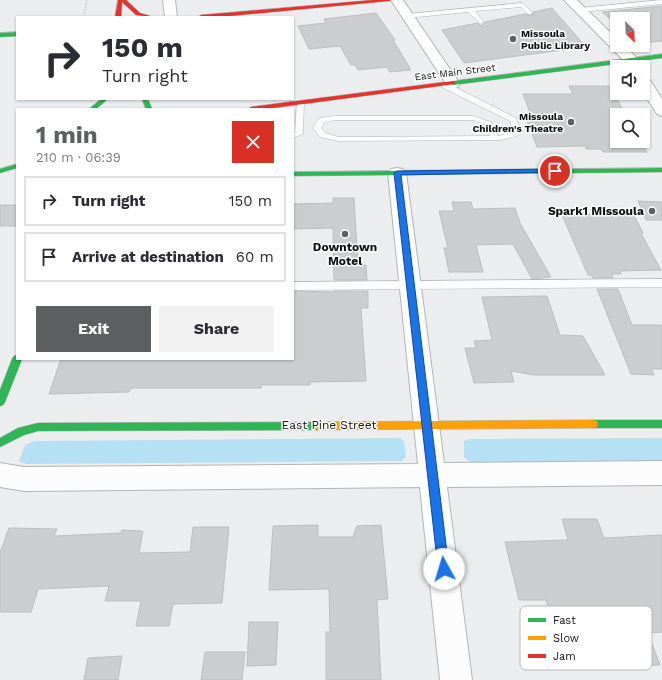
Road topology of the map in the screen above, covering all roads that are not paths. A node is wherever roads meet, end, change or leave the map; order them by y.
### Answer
1 (122, 0) edge
2 (169, 0) edge
3 (389, 0) edge
4 (397, 0) edge
5 (570, 0) edge
6 (662, 2) edge
7 (328, 3) edge
8 (470, 10) junction
9 (581, 10) junction
10 (530, 13) dead end
11 (118, 16) edge
12 (140, 16) edge
13 (171, 16) edge
14 (210, 16) edge
15 (407, 16) junction
16 (481, 22) dead end
17 (16, 34) edge
18 (0, 35) edge
19 (662, 56) edge
20 (630, 60) edge
21 (645, 60) edge
22 (610, 66) edge
23 (448, 84) junction
24 (650, 90) edge
25 (106, 100) edge
26 (300, 103) junction
27 (661, 107) edge
28 (94, 108) edge
29 (259, 108) edge
30 (294, 136) edge
31 (495, 138) junction
32 (16, 166) edge
33 (662, 170) edge
34 (0, 171) edge
35 (397, 173) junction
36 (0, 174) edge
37 (16, 174) edge
38 (294, 174) edge
39 (662, 283) edge
40 (411, 285) junction
41 (294, 286) edge
42 (17, 360) edge
43 (0, 402) edge
44 (662, 424) edge
45 (426, 425) junction
46 (0, 443) edge
47 (662, 473) edge
48 (0, 475) edge
49 (433, 475) junction
50 (456, 680) edge

1 - 11 main road
1 - 12 main road
2 - 13 street
3 - 7 main road
4 - 15 street
5 - 9 street
6 - 9 lane
7 - 14 main road
8 - 10 lane
8 - 15 lane
8 - 16 lane
9 - 20 street
15 - 23 street
17 - 18 main road
19 - 21 main road, East Main Street
22 - 23 main road, East Main Street
23 - 26 main road, East Main Street
23 - 31 lane
24 - 27 street
25 - 28 main road
26 - 29 main road, East Main Street
26 - 30 lane
31 - 31 lane
32 - 34 main road
33 - 35 main road
35 - 38 main road
35 - 40 street
36 - 37 main road
39 - 40 lane
40 - 41 lane
40 - 45 street
42 - 43 main road
44 - 45 main road, East Pine Street
45 - 46 main road, East Pine Street
45 - 49 street
47 - 49 street
48 - 49 street
49 - 50 street

